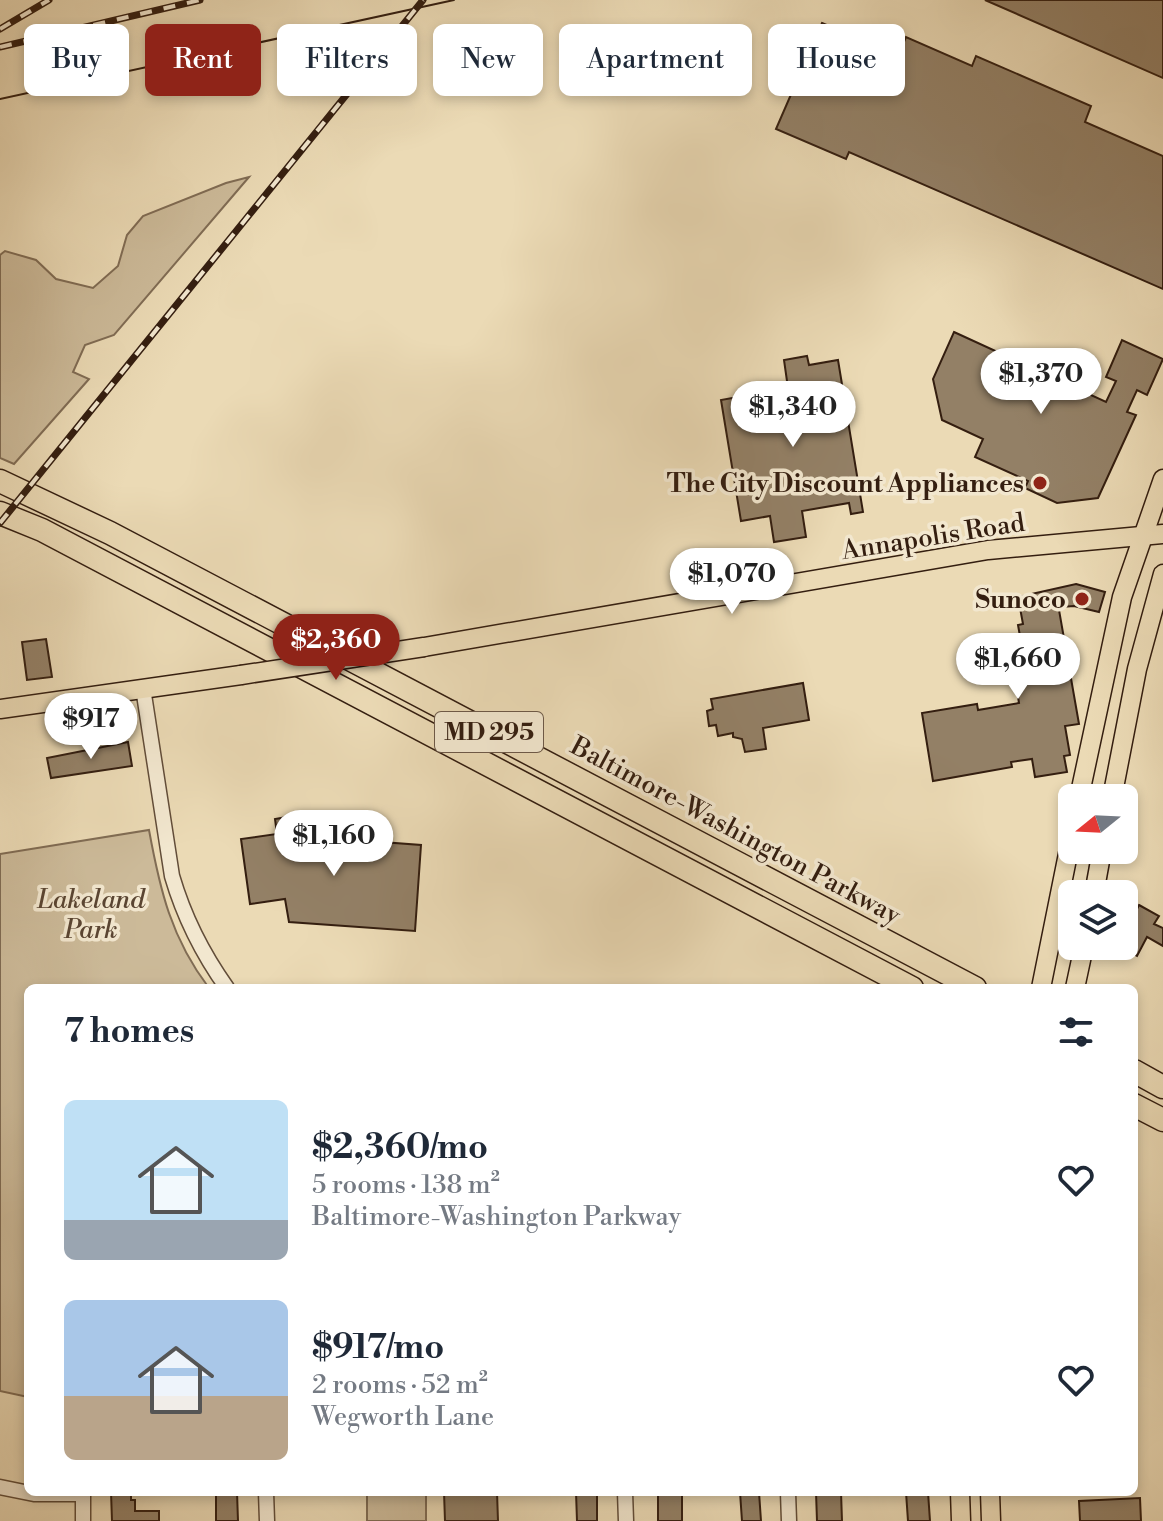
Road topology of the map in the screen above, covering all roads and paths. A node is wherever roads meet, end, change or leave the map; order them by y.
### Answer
1 (1163, 479) edge
2 (0, 481) edge
3 (0, 513) edge
4 (1163, 534) edge
5 (1141, 536) junction
6 (1163, 574) edge
7 (143, 688) junction
8 (0, 709) edge
9 (1082, 784) edge
10 (1115, 784) edge
11 (1066, 864) edge
12 (1081, 960) edge
13 (224, 984) edge
14 (904, 984) edge
15 (967, 984) edge
16 (1042, 984) edge
17 (1076, 984) edge
18 (1138, 1073) edge
19 (1163, 1087) edge
20 (1138, 1107) edge
21 (1163, 1120) edge
22 (0, 1487) edge
23 (24, 1492) edge
24 (83, 1496) edge
25 (266, 1496) edge
26 (625, 1496) edge
27 (788, 1496) edge
28 (960, 1496) edge
29 (990, 1496) edge
30 (83, 1521) edge
31 (267, 1521) edge
32 (626, 1521) edge
33 (789, 1521) edge
34 (961, 1521) edge
35 (991, 1521) edge

1 - 5 main road
2 - 15 highway, Baltimore-Washington Parkway / MD 295
3 - 14 highway, MD 295
4 - 5 main road, Annapolis Road
5 - 7 main road, Annapolis Road, bridge
5 - 9 main road
6 - 10 main road
7 - 8 main road, Annapolis Road
7 - 13 street
11 - 16 main road
12 - 17 main road
18 - 19 highway
20 - 21 highway
22 - 23 street
24 - 30 street
25 - 31 street
26 - 32 street
27 - 33 street
28 - 34 main road
29 - 35 main road

